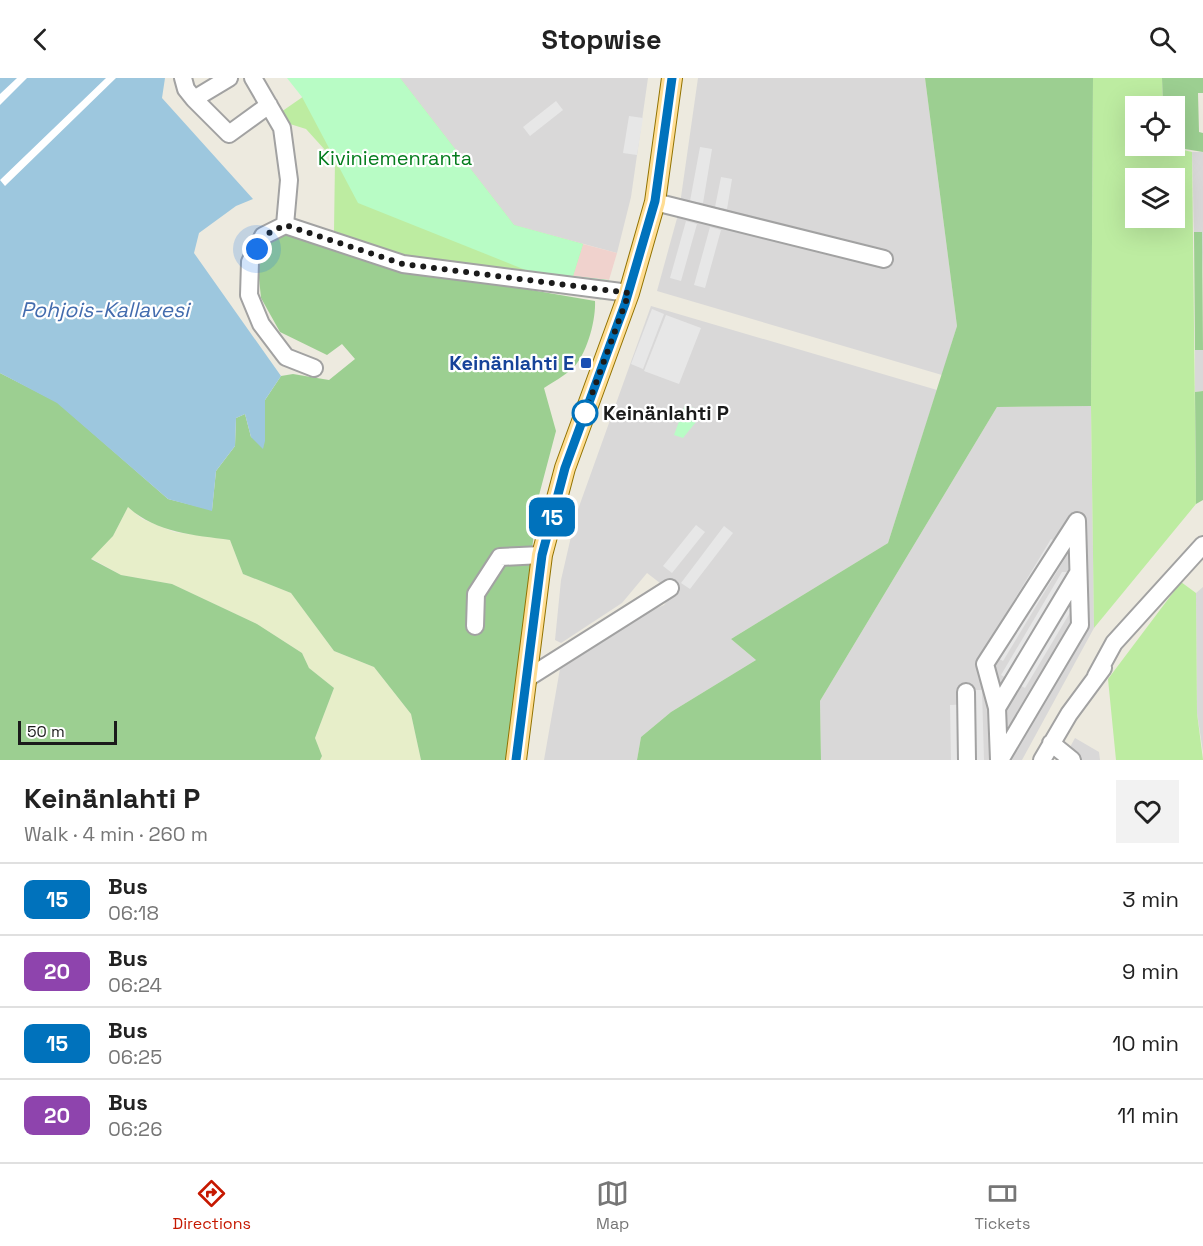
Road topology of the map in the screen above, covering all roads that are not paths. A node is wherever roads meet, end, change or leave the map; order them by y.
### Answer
1 (183, 78) edge
2 (229, 78) edge
3 (253, 78) edge
4 (672, 78) edge
5 (194, 99) junction
6 (269, 105) junction
7 (655, 201) junction
8 (285, 225) junction
9 (884, 259) dead end
10 (629, 293) junction
11 (314, 368) dead end
12 (1203, 545) edge
13 (542, 555) junction
14 (1078, 572) junction
15 (670, 588) dead end
16 (475, 626) dead end
17 (526, 679) junction
18 (966, 692) dead end
19 (997, 708) junction
20 (1051, 743) junction
21 (516, 760) edge
22 (967, 760) edge
23 (1000, 760) edge
24 (1042, 760) edge
25 (1072, 760) edge

1 - 5 street
2 - 5 street
3 - 6 street
4 - 7 main road
5 - 6 street
6 - 8 street
7 - 9 street
7 - 10 main road
8 - 10 street
8 - 11 street
10 - 13 main road
12 - 20 street
13 - 16 street
13 - 17 main road
14 - 19 street
14 - 19 street
14 - 23 street
15 - 17 street
17 - 21 main road
18 - 22 street
19 - 23 street
20 - 24 street
20 - 25 street

